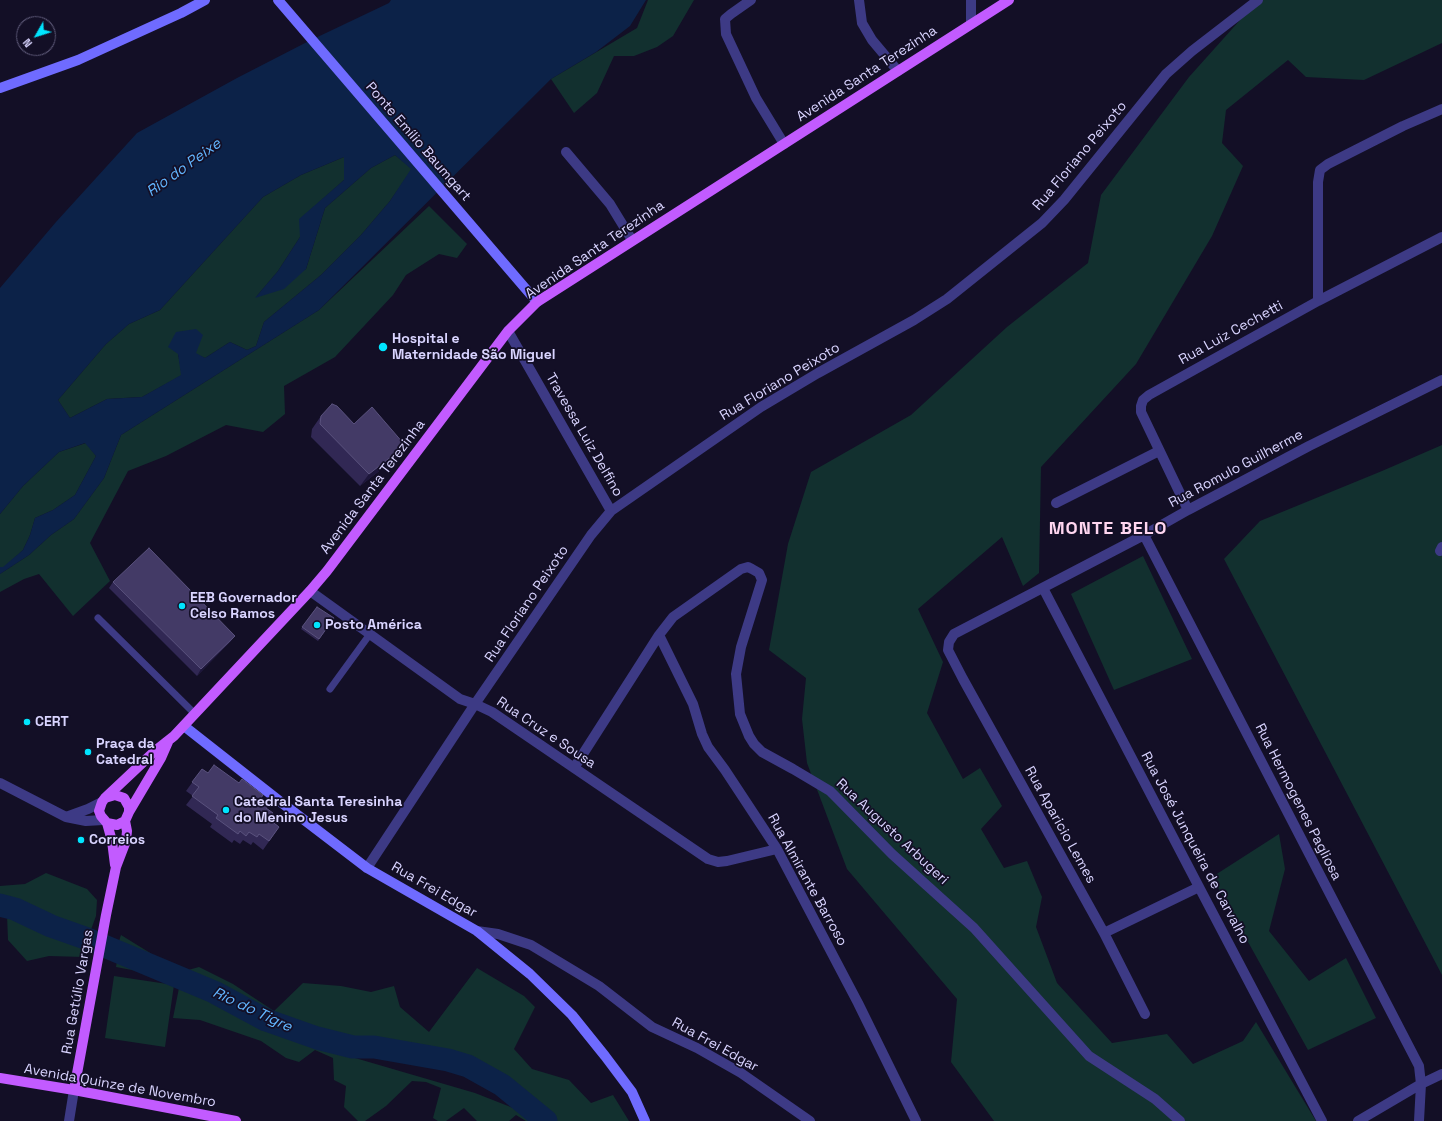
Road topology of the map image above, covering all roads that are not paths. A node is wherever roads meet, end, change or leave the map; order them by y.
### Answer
1 (205, 0) edge
2 (278, 0) edge
3 (751, 0) edge
4 (859, 0) edge
5 (971, 0) edge
6 (1009, 0) edge
7 (1258, 0) edge
8 (971, 24) junction
9 (898, 71) junction
10 (0, 88) edge
11 (1442, 108) edge
12 (784, 144) junction
13 (566, 152) dead end
14 (1442, 237) edge
15 (632, 240) junction
16 (1318, 301) junction
17 (537, 302) junction
18 (508, 331) junction
19 (1442, 380) edge
20 (1159, 451) junction
21 (1056, 503) dead end
22 (1188, 510) junction
23 (611, 511) junction
24 (1144, 535) junction
25 (1043, 588) junction
26 (310, 591) junction
27 (98, 618) dead end
28 (370, 634) junction
29 (659, 635) junction
30 (948, 650) joint
31 (330, 689) dead end
32 (475, 704) junction
33 (195, 714) junction
34 (184, 726) junction
35 (168, 741) junction
36 (574, 768) junction
37 (0, 783) edge
38 (104, 800) junction
39 (127, 816) junction
40 (66, 817) junction
41 (105, 822) junction
42 (777, 849) junction
43 (116, 867) junction
44 (367, 868) junction
45 (1199, 887) junction
46 (477, 931) junction
47 (1104, 934) junction
48 (1145, 1014) dead end
49 (1442, 1074) edge
50 (0, 1078) edge
51 (1421, 1084) junction
52 (74, 1090) junction
53 (69, 1121) edge
54 (236, 1121) edge
55 (645, 1121) edge
56 (810, 1121) edge
57 (916, 1121) edge
58 (1180, 1121) edge
59 (1322, 1121) edge
60 (1358, 1121) edge
61 (1419, 1121) edge

1 - 10 street
2 - 17 street, Ponte Emílio Baumgart
3 - 12 street
4 - 9 street
5 - 8 street
6 - 8 main road, Avenida Santa Terezinha
7 - 23 street, Rua Floriano Peixoto
8 - 9 main road, Avenida Santa Terezinha
9 - 12 main road, Avenida Santa Terezinha
11 - 16 street
12 - 15 main road, Avenida Santa Terezinha
13 - 15 street
14 - 16 street, Rua Luiz Cechetti
15 - 17 main road, Avenida Santa Terezinha
16 - 20 street, Rua Luiz Cechetti
17 - 18 main road, Avenida Santa Terezinha
18 - 23 street, Travessa Luiz Delfino
18 - 26 main road, Avenida Santa Terezinha
19 - 22 street, Rua Romulo Guilherme
20 - 21 street
20 - 22 street, Rua Luiz Cechetti
22 - 24 street, Rua Romulo Guilherme
23 - 32 street, Rua Floriano Peixoto
24 - 25 street, Rua Romulo Guilherme
24 - 51 street, Rua Hermogenes Pagliosa
25 - 30 street, Rua Romulo Guilherme
25 - 45 street, Rua José Junqueira de Carvalho
26 - 28 street, Rua Cruz e Sousa
26 - 33 main road, Avenida Santa Terezinha
27 - 33 lane
28 - 31 lane
28 - 32 street, Rua Cruz e Sousa
29 - 36 street, Rua Augusto Arbugeri
29 - 42 street, Rua Almirante Barroso
29 - 58 street, Rua Augusto Arbugeri
30 - 47 street, Rua Aparicio Lemes
32 - 36 street, Rua Cruz e Sousa
32 - 44 street, Rua Floriano Peixoto
33 - 34 main road, Avenida Santa Terezinha
34 - 35 main road, Avenida Santa Terezinha
34 - 44 street, Rua Frei Edgar
35 - 38 main road, Avenida Santa Terezinha
35 - 39 main road, Avenida Santa Terezinha
36 - 42 street, Rua Cruz e Sousa
37 - 40 street
38 - 39 main road
38 - 40 street
38 - 41 main road
39 - 41 main road
39 - 43 main road, Rua Getúlio Vargas
40 - 41 street
41 - 43 main road, Rua Getúlio Vargas
42 - 57 street, Rua Almirante Barroso
43 - 52 main road, Rua Getúlio Vargas
44 - 46 street, Rua Frei Edgar
45 - 47 street
45 - 59 street, Rua José Junqueira de Carvalho
46 - 55 street
46 - 56 street, Rua Frei Edgar
47 - 48 street, Rua Aparicio Lemes
49 - 51 street
50 - 52 main road, Avenida Quinze de Novembro
51 - 60 street
51 - 61 street, Rua Hermogenes Pagliosa
52 - 53 street, Rua Getúlio Vargas
52 - 54 main road, Avenida Quinze de Novembro

